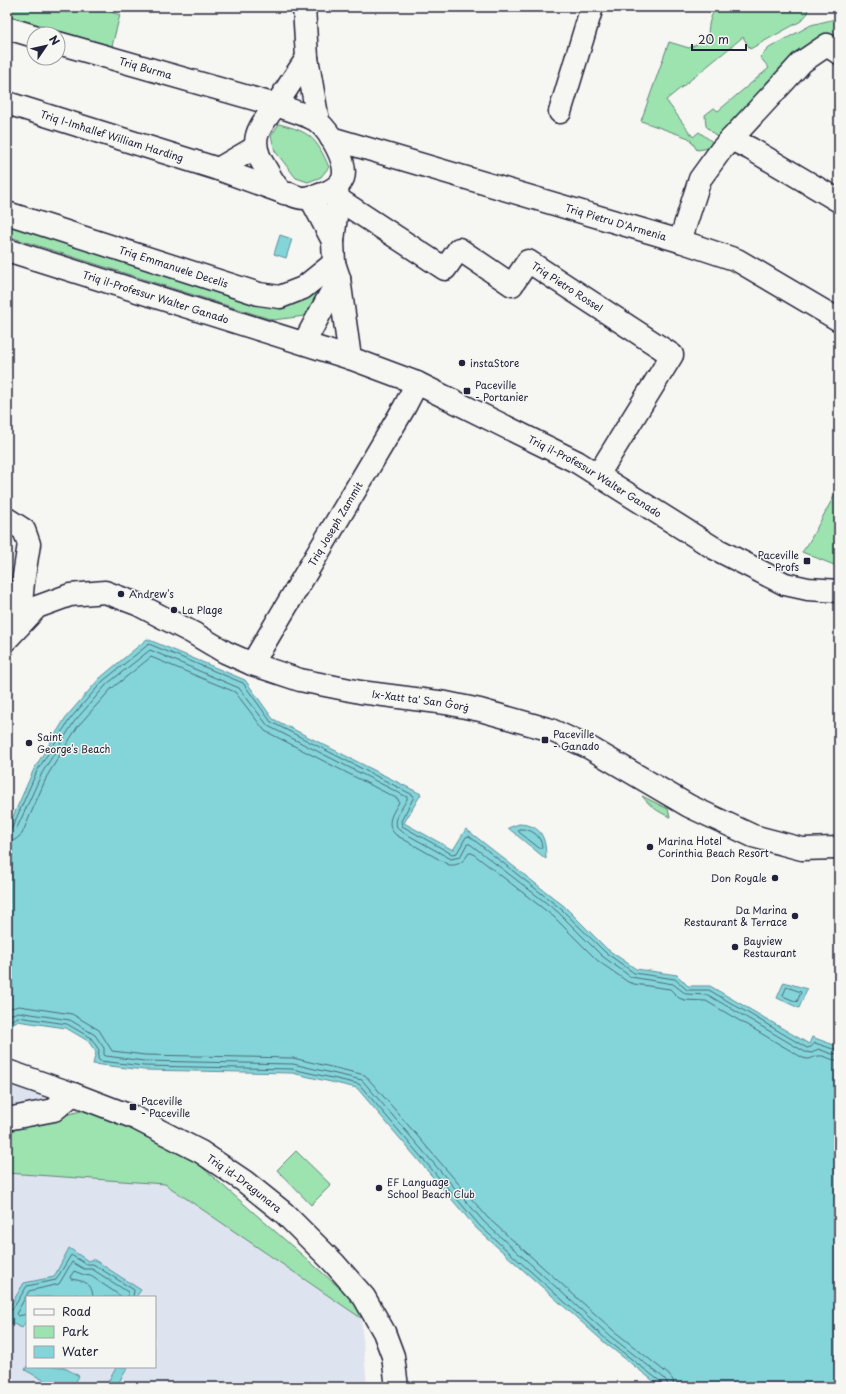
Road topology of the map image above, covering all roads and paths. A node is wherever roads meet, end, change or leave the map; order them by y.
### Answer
1 (304, 7) edge
2 (592, 7) edge
3 (7, 28) edge
4 (26, 34) edge
5 (66, 44) edge
6 (839, 53) edge
7 (307, 58) junction
8 (232, 93) junction
9 (7, 103) edge
10 (276, 105) junction
11 (560, 112) dead end
12 (318, 121) junction
13 (260, 125) junction
14 (331, 138) junction
15 (731, 139) junction
16 (256, 147) junction
17 (380, 153) junction
18 (218, 169) junction
19 (340, 188) junction
20 (282, 192) junction
21 (310, 197) junction
22 (839, 201) edge
23 (7, 213) edge
24 (333, 241) junction
25 (680, 241) junction
26 (7, 250) edge
27 (336, 270) junction
28 (839, 320) edge
29 (304, 343) junction
30 (350, 358) junction
31 (417, 383) junction
32 (598, 475) junction
33 (7, 519) edge
34 (839, 591) edge
35 (13, 632) edge
36 (252, 664) junction
37 (839, 847) edge
38 (7, 1071) edge
39 (72, 1094) junction
40 (7, 1118) edge
41 (397, 1387) edge

1 - 7 street
2 - 11 street
3 - 4 street
5 - 8 street, Triq Burma
6 - 15 street
7 - 10 street
7 - 12 street
8 - 10 street, Triq Burma
8 - 13 street
9 - 18 street, Triq l-Imħallef William Harding
10 - 12 street
10 - 13 street
12 - 14 street
13 - 16 street
14 - 17 street, Triq Pietru D'Armenia
14 - 19 street
15 - 22 street
15 - 25 street
16 - 18 street
16 - 20 street
17 - 19 street
17 - 25 street, Triq Pietru D'Armenia
18 - 20 street, Triq l-Imħallef William Harding
19 - 21 street
19 - 24 street
19 - 32 street, Triq Pietro Rossel
20 - 21 street
21 - 24 street
23 - 27 street, Triq Emmanuele Decelis
24 - 27 street
25 - 28 street, Triq Pietru D'Armenia
26 - 29 street, Triq il-Professur Walter Ganado
27 - 29 street
27 - 30 street
29 - 30 street, Triq il-Professur Walter Ganado
30 - 31 street, Triq il-Professur Walter Ganado
31 - 32 street, Triq il-Professur Walter Ganado
31 - 36 street, Triq Joseph Zammit
32 - 34 street, Triq il-Professur Walter Ganado
33 - 35 street
35 - 36 street, Ix-Xatt ta' San Ġorġ
36 - 37 street, Ix-Xatt ta' San Ġorġ
38 - 39 street, Triq id-Dragunara
39 - 40 street
39 - 41 street, Triq id-Dragunara

